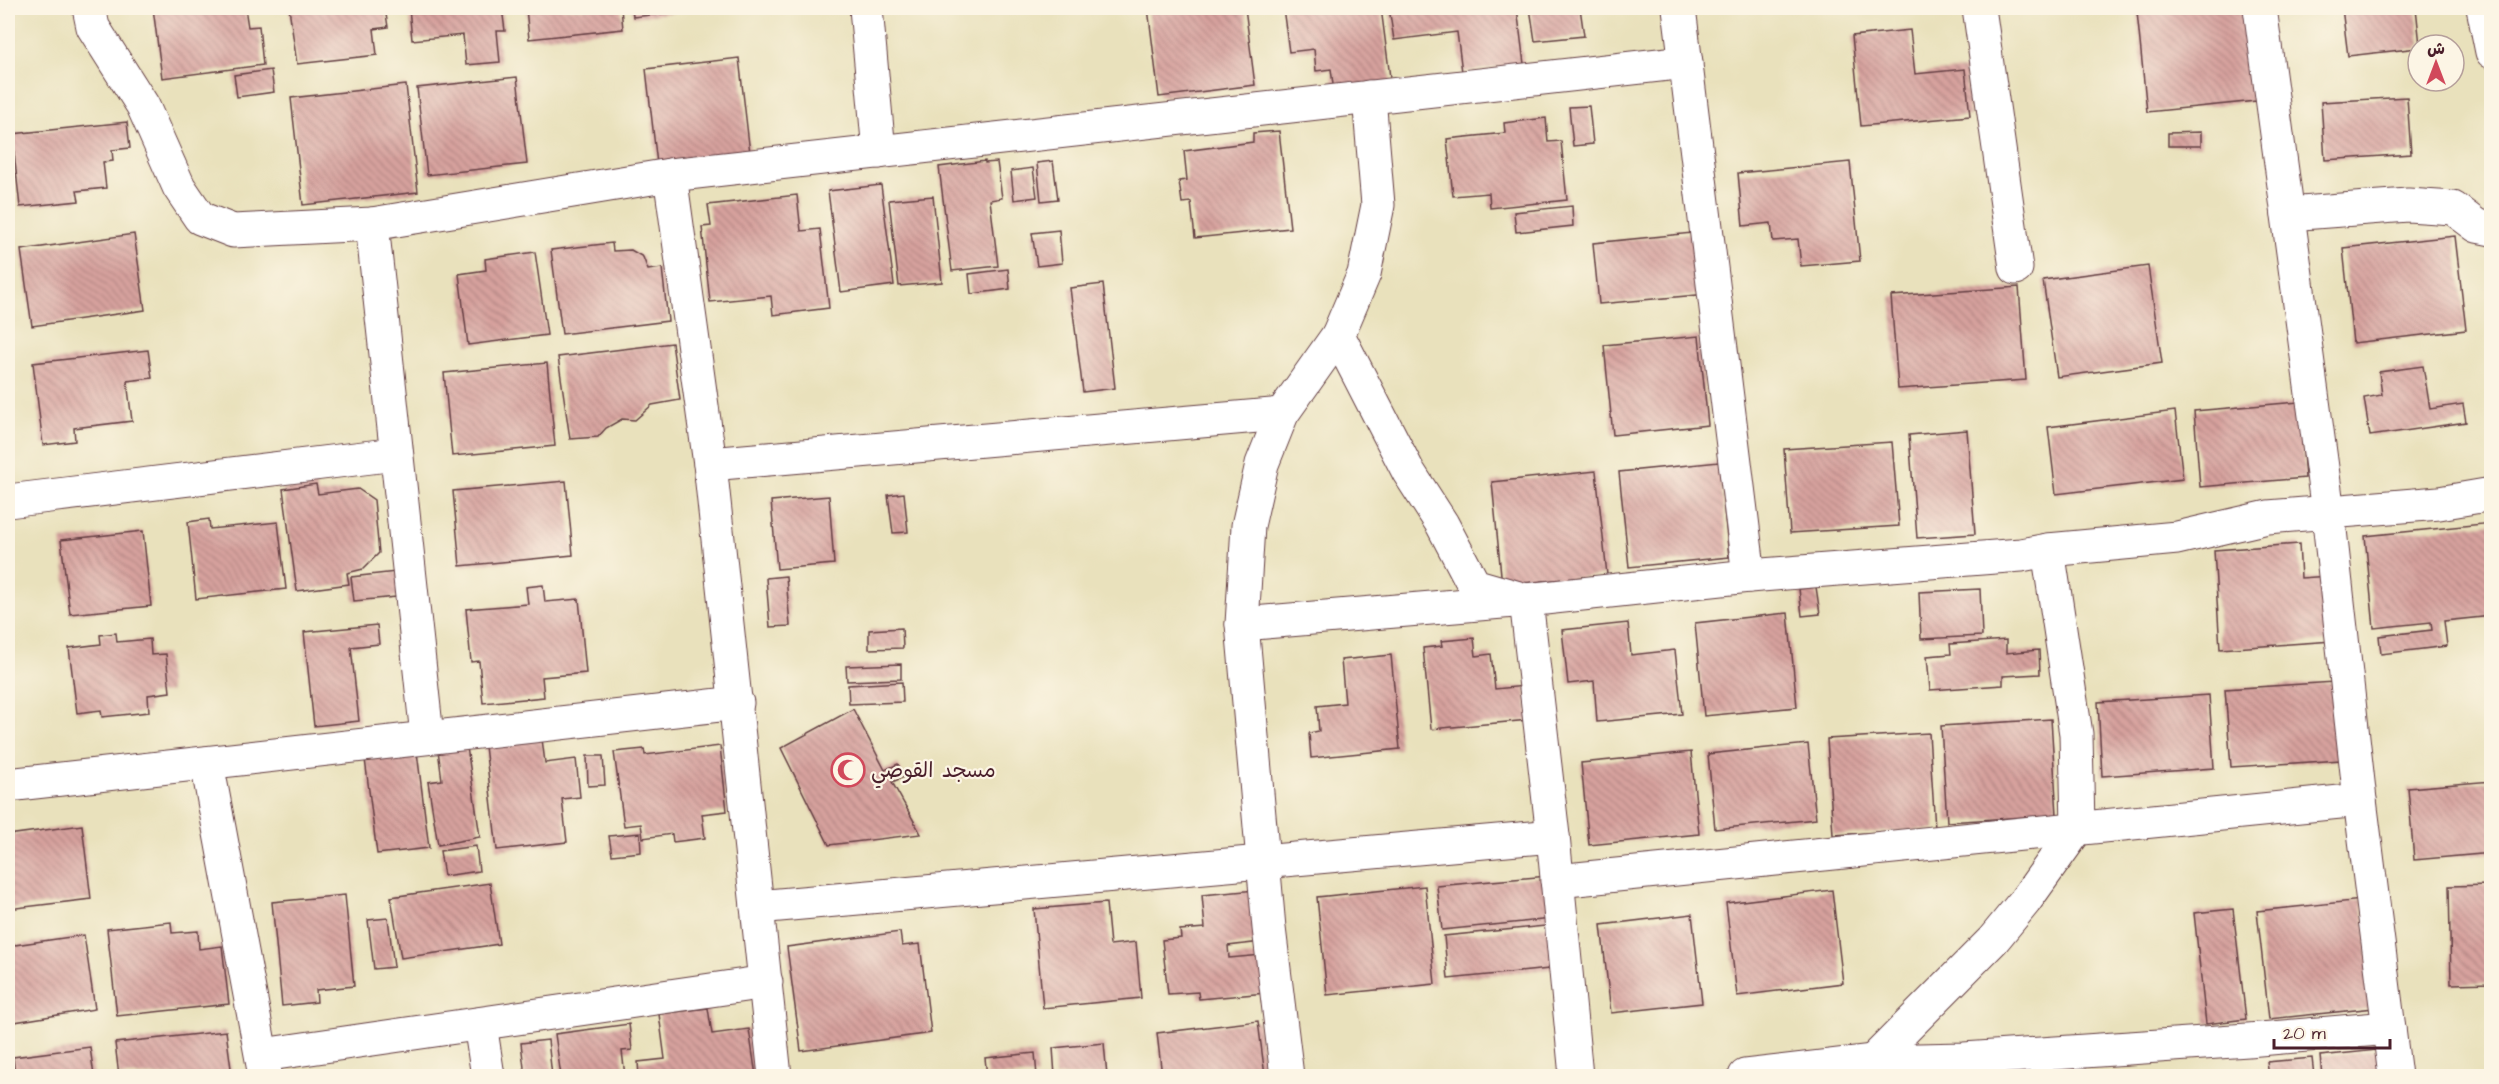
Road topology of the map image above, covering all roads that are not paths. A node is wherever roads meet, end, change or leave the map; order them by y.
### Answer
1 (89, 8) edge
2 (866, 8) edge
3 (1679, 8) edge
4 (1978, 8) edge
5 (2260, 8) edge
6 (2483, 8) edge
7 (2492, 52) edge
8 (1686, 62) junction
9 (1369, 97) junction
10 (879, 152) junction
11 (670, 175) junction
12 (2288, 214) junction
13 (372, 224) junction
14 (2492, 229) edge
15 (2016, 268) dead end
16 (1338, 335) junction
17 (1282, 414) junction
18 (396, 454) junction
19 (710, 464) junction
20 (2492, 494) edge
21 (8, 501) edge
22 (2328, 512) junction
23 (2048, 550) junction
24 (1749, 576) junction
25 (1526, 600) junction
26 (1242, 624) junction
27 (737, 704) junction
28 (427, 736) junction
29 (207, 763) junction
30 (8, 785) edge
31 (2360, 800) junction
32 (2078, 827) junction
33 (1553, 836) junction
34 (1264, 862) junction
35 (1557, 881) junction
36 (757, 907) junction
37 (766, 982) junction
38 (480, 1024) junction
39 (2389, 1028) junction
40 (263, 1066) edge
41 (1874, 1069) edge
42 (488, 1077) edge
43 (775, 1077) edge
44 (1287, 1077) edge
45 (1576, 1077) edge
46 (1745, 1077) edge
47 (2395, 1077) edge

1 - 13 street
2 - 10 street
3 - 8 street
4 - 15 street
5 - 12 street
6 - 7 street
8 - 9 street
8 - 24 street
9 - 10 street
9 - 16 street
10 - 11 street
11 - 13 street
11 - 19 street
12 - 14 street
12 - 22 street
13 - 18 street
16 - 17 street
16 - 25 street
17 - 19 street
17 - 26 street
18 - 21 street
18 - 28 street
19 - 27 street
20 - 22 street
22 - 23 street
22 - 31 street
23 - 24 street
23 - 32 street
24 - 25 street
25 - 26 street
25 - 33 street
26 - 34 street
27 - 28 street
27 - 36 street
28 - 29 street
29 - 30 street
29 - 40 street
31 - 32 street
31 - 39 street
32 - 35 street
32 - 41 street
33 - 34 street
33 - 35 street
34 - 36 street
34 - 44 street
35 - 45 street
36 - 37 street
37 - 38 street
37 - 43 street
38 - 40 street
38 - 42 street
39 - 41 street
39 - 47 street
41 - 46 street

